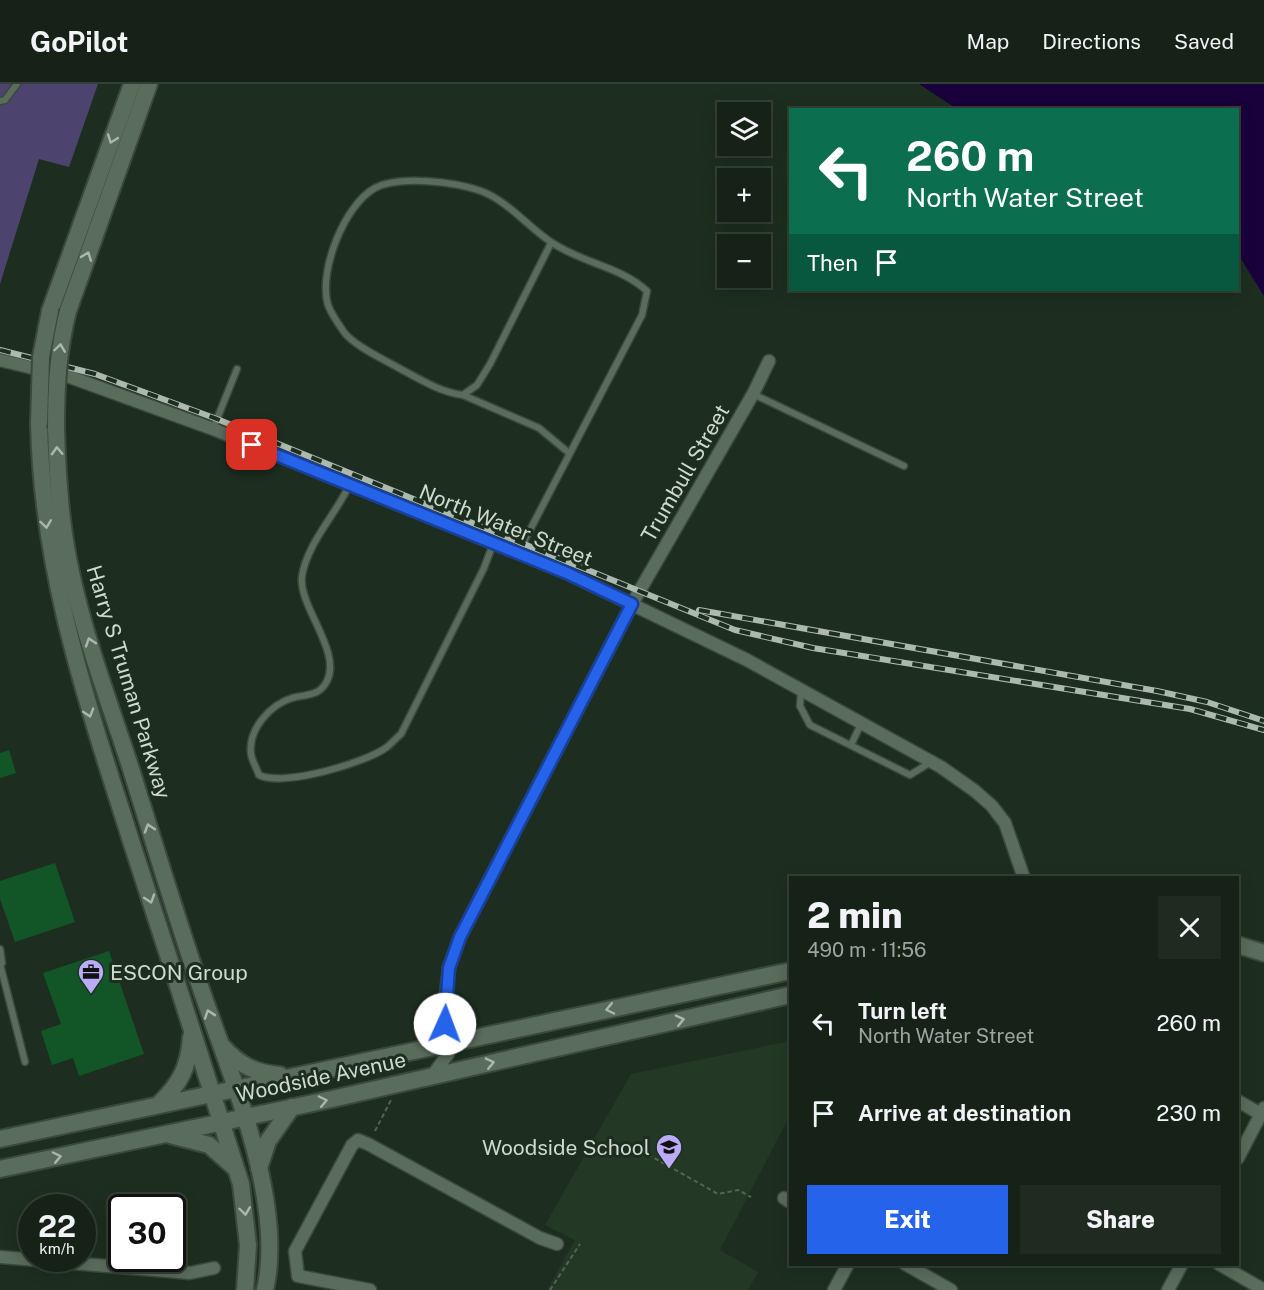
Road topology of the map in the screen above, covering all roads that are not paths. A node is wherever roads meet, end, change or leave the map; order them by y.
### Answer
1 (16, 84) edge
2 (132, 84) edge
3 (149, 84) edge
4 (0, 101) edge
5 (551, 243) junction
6 (0, 360) edge
7 (769, 361) dead end
8 (237, 369) dead end
9 (753, 394) junction
10 (463, 395) junction
11 (213, 429) junction
12 (569, 453) junction
13 (904, 466) dead end
14 (349, 486) junction
15 (493, 543) junction
16 (518, 553) junction
17 (632, 604) junction
18 (801, 690) junction
19 (861, 724) junction
20 (850, 745) junction
21 (932, 762) junction
22 (1023, 876) edge
23 (1239, 945) edge
24 (0, 949) edge
25 (1264, 952) edge
26 (1, 963) edge
27 (789, 971) edge
28 (789, 995) edge
29 (192, 1030) junction
30 (219, 1042) junction
31 (447, 1044) junction
32 (25, 1062) dead end
33 (432, 1076) junction
34 (292, 1077) junction
35 (235, 1089) junction
36 (212, 1094) junction
37 (1239, 1101) edge
38 (158, 1106) junction
39 (292, 1107) junction
40 (1263, 1113) edge
41 (245, 1117) junction
42 (221, 1122) junction
43 (164, 1134) junction
44 (0, 1139) edge
45 (1239, 1156) edge
46 (236, 1168) junction
47 (0, 1169) edge
48 (259, 1169) junction
49 (557, 1244) dead end
50 (0, 1257) edge
51 (847, 1266) edge
52 (909, 1266) edge
53 (1181, 1266) edge
54 (1222, 1266) edge
55 (214, 1268) dead end
56 (245, 1290) edge
57 (265, 1290) edge
58 (370, 1290) edge
59 (834, 1290) edge
60 (951, 1290) edge
61 (1168, 1290) edge
62 (1264, 1290) edge

1 - 4 lane
2 -> 29 main road, Harry S Truman Parkway, bridge
30 -> 3 main road, Harry S Truman Parkway, bridge
5 - 10 lane
5 - 10 lane
5 - 12 lane
6 - 11 street, North Water Street
7 - 9 street, Trumbull Street
8 - 11 lane
9 - 13 lane
9 - 17 street, Trumbull Street
10 - 12 lane
11 - 14 street, North Water Street
12 - 16 lane
14 - 15 street, North Water Street
14 - 15 lane
15 - 16 street, North Water Street
16 - 17 street, North Water Street
17 - 18 street, North Water Street
17 - 31 street, Trumbull Street
18 - 19 street, North Water Street
18 - 20 lane
19 - 20 lane
19 - 21 street, North Water Street
20 - 21 lane
21 - 22 street, North Water Street
23 - 25 main road
24 - 26 lane
26 - 32 lane
27 -> 31 main road, Woodside Avenue
33 -> 28 main road, Woodside Avenue
29 - 36 main road, Harry S Truman Parkway
29 - 38 main road
30 - 34 main road
30 - 35 main road, Harry S Truman Parkway
31 - 33 street
31 - 34 main road, Woodside Avenue
39 -> 33 main road, Woodside Avenue
34 - 35 main road, Woodside Avenue
35 - 36 main road, Woodside Avenue
35 - 41 main road, Harry S Truman Parkway
36 - 38 main road, Woodside Avenue
36 - 42 main road, Harry S Truman Parkway
37 - 40 street
38 - 44 main road, Woodside Avenue
39 - 41 main road, Woodside Avenue
39 - 48 main road
40 - 45 street
41 - 42 main road, Woodside Avenue
41 - 48 main road, Harry S Truman Parkway
42 - 43 main road, Woodside Avenue
42 - 46 main road, Harry S Truman Parkway
43 - 46 main road
47 -> 43 main road, Woodside Avenue
46 -> 56 main road, Harry S Truman Parkway
48 - 57 main road, Harry S Truman Parkway
49 - 58 street
50 - 55 street
51 - 59 street
52 - 60 street
53 - 61 street
54 - 62 street

